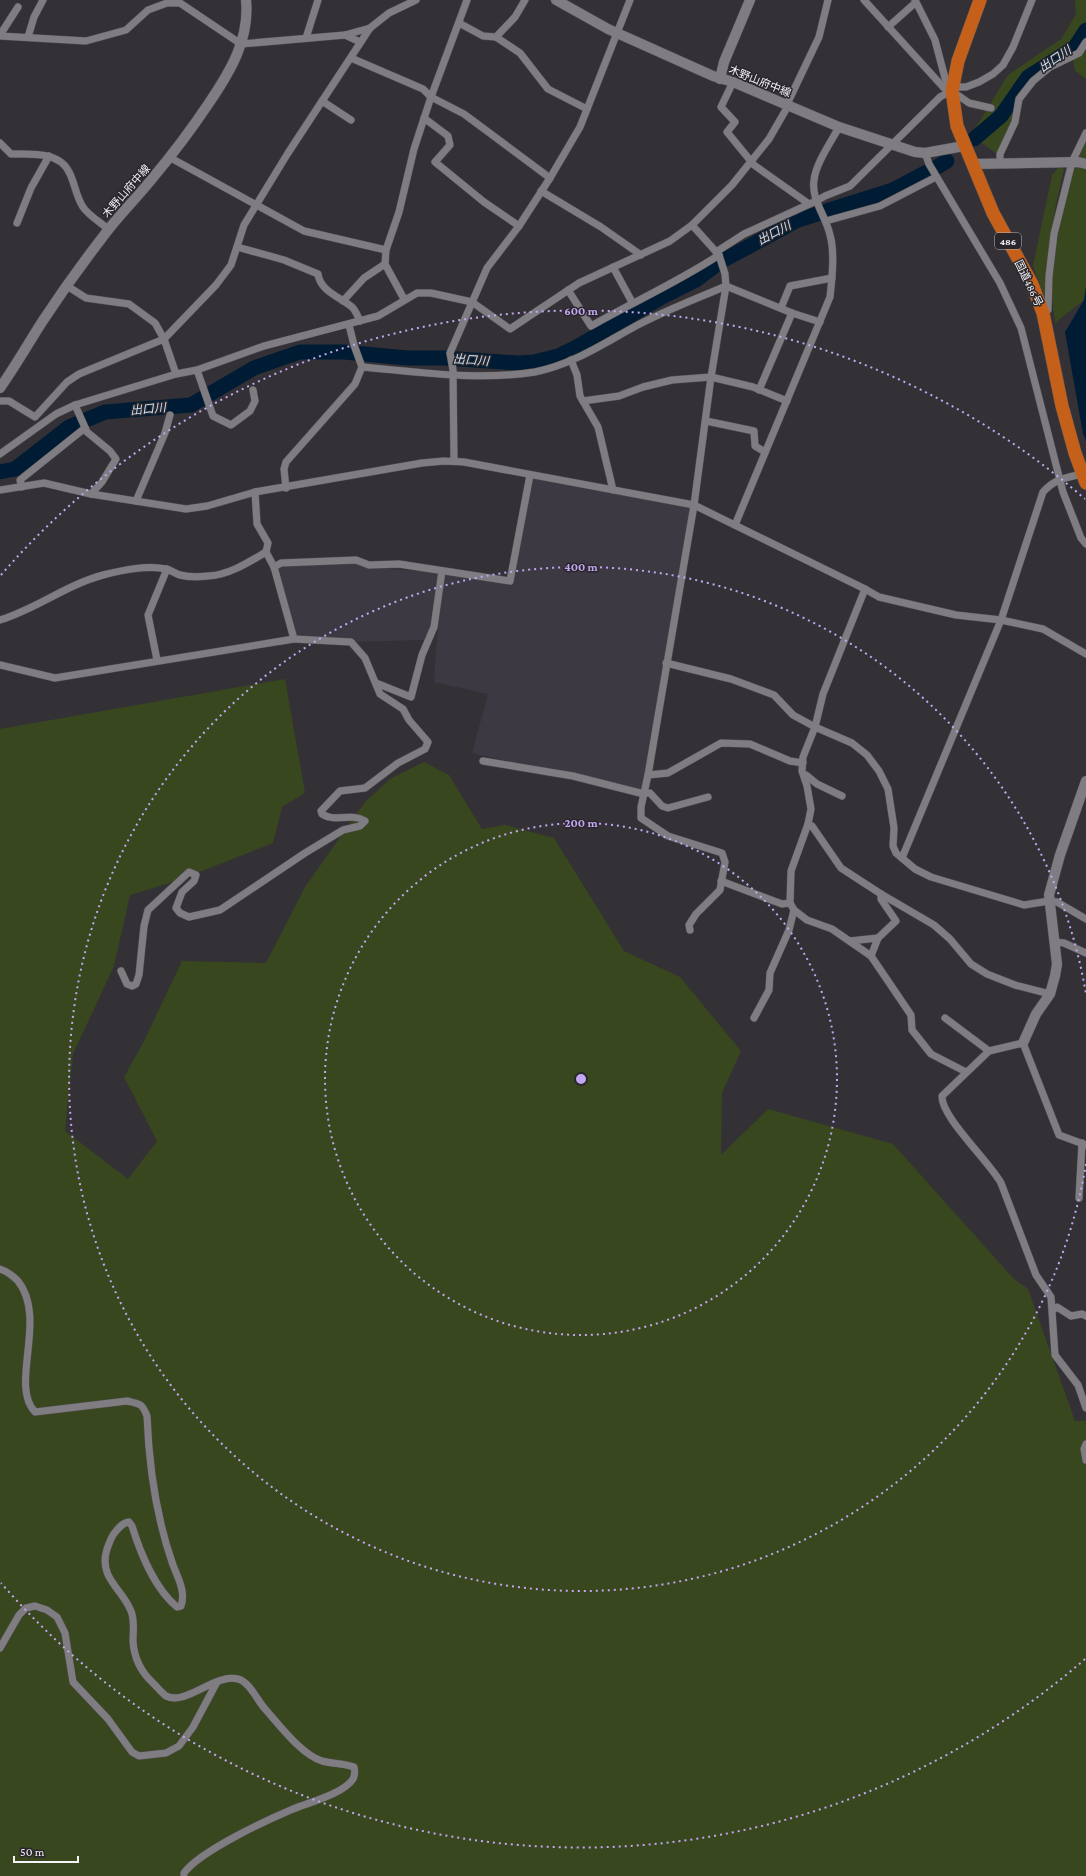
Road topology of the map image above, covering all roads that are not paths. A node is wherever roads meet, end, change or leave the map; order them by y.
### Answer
1 (43, 0) edge
2 (246, 0) edge
3 (318, 0) edge
4 (416, 0) edge
5 (467, 0) edge
6 (525, 0) edge
7 (556, 0) edge
8 (630, 0) edge
9 (750, 0) edge
10 (828, 0) edge
11 (864, 0) edge
12 (980, 0) edge
13 (1032, 0) edge
14 (164, 1) edge
15 (181, 1) edge
16 (915, 1) edge
17 (18, 7) dead end
18 (459, 23) junction
19 (888, 27) junction
20 (370, 28) junction
21 (617, 33) junction
22 (0, 35) edge
23 (345, 35) junction
24 (28, 37) junction
25 (496, 37) junction
26 (306, 38) junction
27 (360, 42) junction
28 (1086, 42) edge
29 (241, 44) junction
30 (351, 58) junction
31 (720, 78) junction
32 (734, 82) junction
33 (952, 91) junction
34 (431, 97) junction
35 (322, 101) junction
36 (788, 106) junction
37 (991, 108) dead end
38 (587, 109) junction
39 (424, 118) junction
40 (351, 120) dead end
41 (839, 127) junction
42 (1086, 133) edge
43 (0, 143) edge
44 (891, 145) junction
45 (964, 146) junction
46 (926, 153) junction
47 (49, 156) junction
48 (169, 157) junction
49 (751, 162) junction
50 (1000, 163) junction
51 (1079, 163) edge
52 (972, 164) junction
53 (936, 177) junction
54 (550, 178) junction
55 (541, 191) junction
56 (816, 201) junction
57 (258, 204) junction
58 (809, 204) junction
59 (826, 221) junction
60 (17, 223) dead end
61 (692, 225) junction
62 (519, 226) junction
63 (108, 229) junction
64 (237, 247) junction
65 (386, 250) junction
66 (717, 254) junction
67 (641, 255) junction
68 (385, 264) junction
69 (613, 267) junction
70 (832, 278) junction
71 (67, 286) junction
72 (726, 286) junction
73 (568, 290) junction
74 (404, 299) junction
75 (343, 301) junction
76 (472, 302) junction
77 (632, 302) junction
78 (781, 308) junction
79 (792, 313) junction
80 (1043, 313) junction
81 (360, 321) junction
82 (820, 322) junction
83 (349, 325) junction
84 (164, 340) junction
85 (571, 360) junction
86 (362, 367) junction
87 (197, 370) junction
88 (453, 373) junction
89 (176, 374) junction
90 (711, 377) junction
91 (0, 388) edge
92 (253, 390) dead end
93 (759, 390) junction
94 (0, 401) edge
95 (583, 401) junction
96 (787, 401) junction
97 (75, 405) junction
98 (170, 414) dead end
99 (706, 421) junction
100 (85, 428) junction
101 (765, 452) junction
102 (0, 454) edge
103 (454, 461) junction
104 (530, 475) junction
105 (1084, 478) edge
106 (1060, 479) junction
107 (22, 487) junction
108 (286, 488) junction
109 (0, 490) edge
110 (612, 490) junction
111 (255, 492) junction
112 (91, 494) junction
113 (136, 501) junction
114 (694, 505) junction
115 (735, 524) junction
116 (1086, 544) edge
117 (266, 552) junction
118 (274, 567) junction
119 (167, 570) junction
120 (442, 571) junction
121 (865, 589) junction
122 (0, 620) edge
123 (1001, 620) junction
124 (294, 639) junction
125 (1086, 654) edge
126 (157, 660) junction
127 (666, 663) junction
128 (0, 665) edge
129 (376, 683) junction
130 (411, 697) junction
131 (403, 710) junction
132 (815, 727) junction
133 (483, 761) dead end
134 (803, 763) junction
135 (648, 775) junction
136 (804, 776) junction
137 (1086, 781) edge
138 (645, 792) junction
139 (842, 796) dead end
140 (708, 797) dead end
141 (808, 824) junction
142 (902, 858) junction
143 (721, 881) junction
144 (881, 894) junction
145 (1049, 901) junction
146 (790, 903) junction
147 (794, 910) junction
148 (1086, 919) edge
149 (690, 930) dead end
150 (878, 938) junction
151 (850, 941) junction
152 (1054, 942) junction
153 (1086, 953) edge
154 (871, 956) junction
155 (121, 971) dead end
156 (1050, 994) junction
157 (754, 1018) dead end
158 (946, 1018) dead end
159 (1023, 1043) junction
160 (989, 1051) junction
161 (966, 1072) junction
162 (1084, 1144) edge
163 (1079, 1198) dead end
164 (0, 1270) edge
165 (1053, 1310) junction
166 (1086, 1316) edge
167 (1086, 1408) edge
168 (1086, 1444) edge
169 (1086, 1460) edge
170 (0, 1648) edge
171 (217, 1682) junction
172 (184, 1876) edge

1 - 24 street
2 - 29 main road, 木野山府中線
3 - 26 street
4 - 20 street
5 - 18 street
6 - 25 street
7 - 21 main road, 木野山府中線
8 - 21 street
9 - 31 main road
10 - 36 street
11 - 19 street
12 - 33 highway, 国道486号 / 486
13 - 33 street
14 - 15 street
14 - 24 street
15 - 29 street
16 - 19 street
16 - 33 street
17 - 22 street
18 - 25 street
18 - 34 street
19 - 33 street
20 - 23 street
20 - 27 street
21 - 31 main road, 木野山府中線
21 - 38 street
22 - 24 street
23 - 26 street
23 - 27 street
25 - 38 street
26 - 29 street
27 - 30 street
28 - 50 street
29 - 48 main road, 木野山府中線
30 - 34 street
30 - 35 street
31 - 32 main road, 木野山府中線
32 - 36 main road, 木野山府中線
32 - 49 street
33 - 37 street
33 - 44 street
33 - 45 highway, 国道486号 / 486
34 - 39 street
34 - 54 street
35 - 40 street
35 - 57 street
36 - 41 main road, 木野山府中線
36 - 49 street
38 - 54 street
39 - 62 street
39 - 65 street
41 - 44 main road, 木野山府中線
41 - 56 street
42 - 51 street
43 - 47 street
44 - 46 main road, 木野山府中線
44 - 56 street
45 - 46 main road, 木野山府中線
45 - 52 highway, 国道486号 / 486
46 - 53 street
47 - 60 street
47 - 63 street
48 - 57 street
48 - 63 main road, 木野山府中線
49 - 58 street
49 - 61 street
50 - 51 main road
50 - 52 main road
51 - 80 street
52 - 80 highway, 国道486号 / 486
53 - 59 street
53 - 106 street
54 - 55 street
55 - 62 street
55 - 67 street
56 - 58 street
56 - 59 street
57 - 64 street
57 - 65 street
58 - 66 street
59 - 70 street
61 - 66 street
61 - 67 street
62 - 76 street
63 - 71 main road, 木野山府中線
64 - 75 street
64 - 84 street
65 - 68 street
66 - 72 street
66 - 77 street
67 - 69 street
68 - 74 street
68 - 75 street
69 - 73 street
69 - 77 street
70 - 78 street
70 - 82 street
71 - 84 street
71 - 91 main road, 木野山府中線
72 - 78 street
72 - 85 street
72 - 90 street
73 - 76 street
73 - 77 street
74 - 76 street
74 - 81 street
75 - 81 street
76 - 88 street
78 - 79 street
79 - 82 street
79 - 93 street
80 - 105 highway, 国道486号 / 486
81 - 83 street
82 - 96 street
83 - 86 street
83 - 87 street
84 - 89 street
84 - 94 street
85 - 88 street
85 - 95 street
86 - 88 street
86 - 108 street
87 - 89 street
87 - 92 street
88 - 103 street
89 - 97 street
90 - 93 street
90 - 95 street
90 - 99 street
93 - 96 street
95 - 110 street
96 - 101 street
97 - 100 street
97 - 102 street
98 - 113 street
99 - 101 street
99 - 114 street
100 - 107 street
100 - 112 street
101 - 115 street
103 - 104 street
103 - 108 street
104 - 110 street
104 - 120 street
105 - 106 street
106 - 116 street
106 - 123 street
107 - 109 street
107 - 112 street
108 - 111 street
110 - 114 street
111 - 113 street
111 - 117 street
112 - 113 street
114 - 115 street
114 - 127 street
115 - 121 street
117 - 118 street
117 - 119 street
118 - 120 street
118 - 124 street
119 - 122 street
119 - 126 street
120 - 130 street
121 - 123 street
121 - 132 street
123 - 125 street
123 - 142 street
124 - 126 street
124 - 129 street
126 - 128 street
127 - 132 street
127 - 135 street
129 - 130 street
129 - 131 street
130 - 131 street
131 - 155 street
132 - 134 street
132 - 142 street
133 - 138 street
134 - 135 street
134 - 136 street
135 - 138 street
136 - 139 street
136 - 141 street
137 - 145 main road
138 - 140 street
138 - 143 street
141 - 144 street
141 - 146 street
142 - 145 street
143 - 146 street
143 - 149 street
144 - 150 street
144 - 156 street
145 - 148 street
145 - 152 main road
146 - 147 street
147 - 151 street
147 - 157 street
150 - 151 street
150 - 154 street
151 - 154 street
152 - 153 street
152 - 156 main road
154 - 161 street
156 - 159 main road
158 - 160 street
159 - 160 street
159 - 162 street
160 - 161 street
161 - 165 street
162 - 163 street
164 - 171 street
165 - 166 street
165 - 167 street
168 - 169 street
170 - 171 street
171 - 172 street

